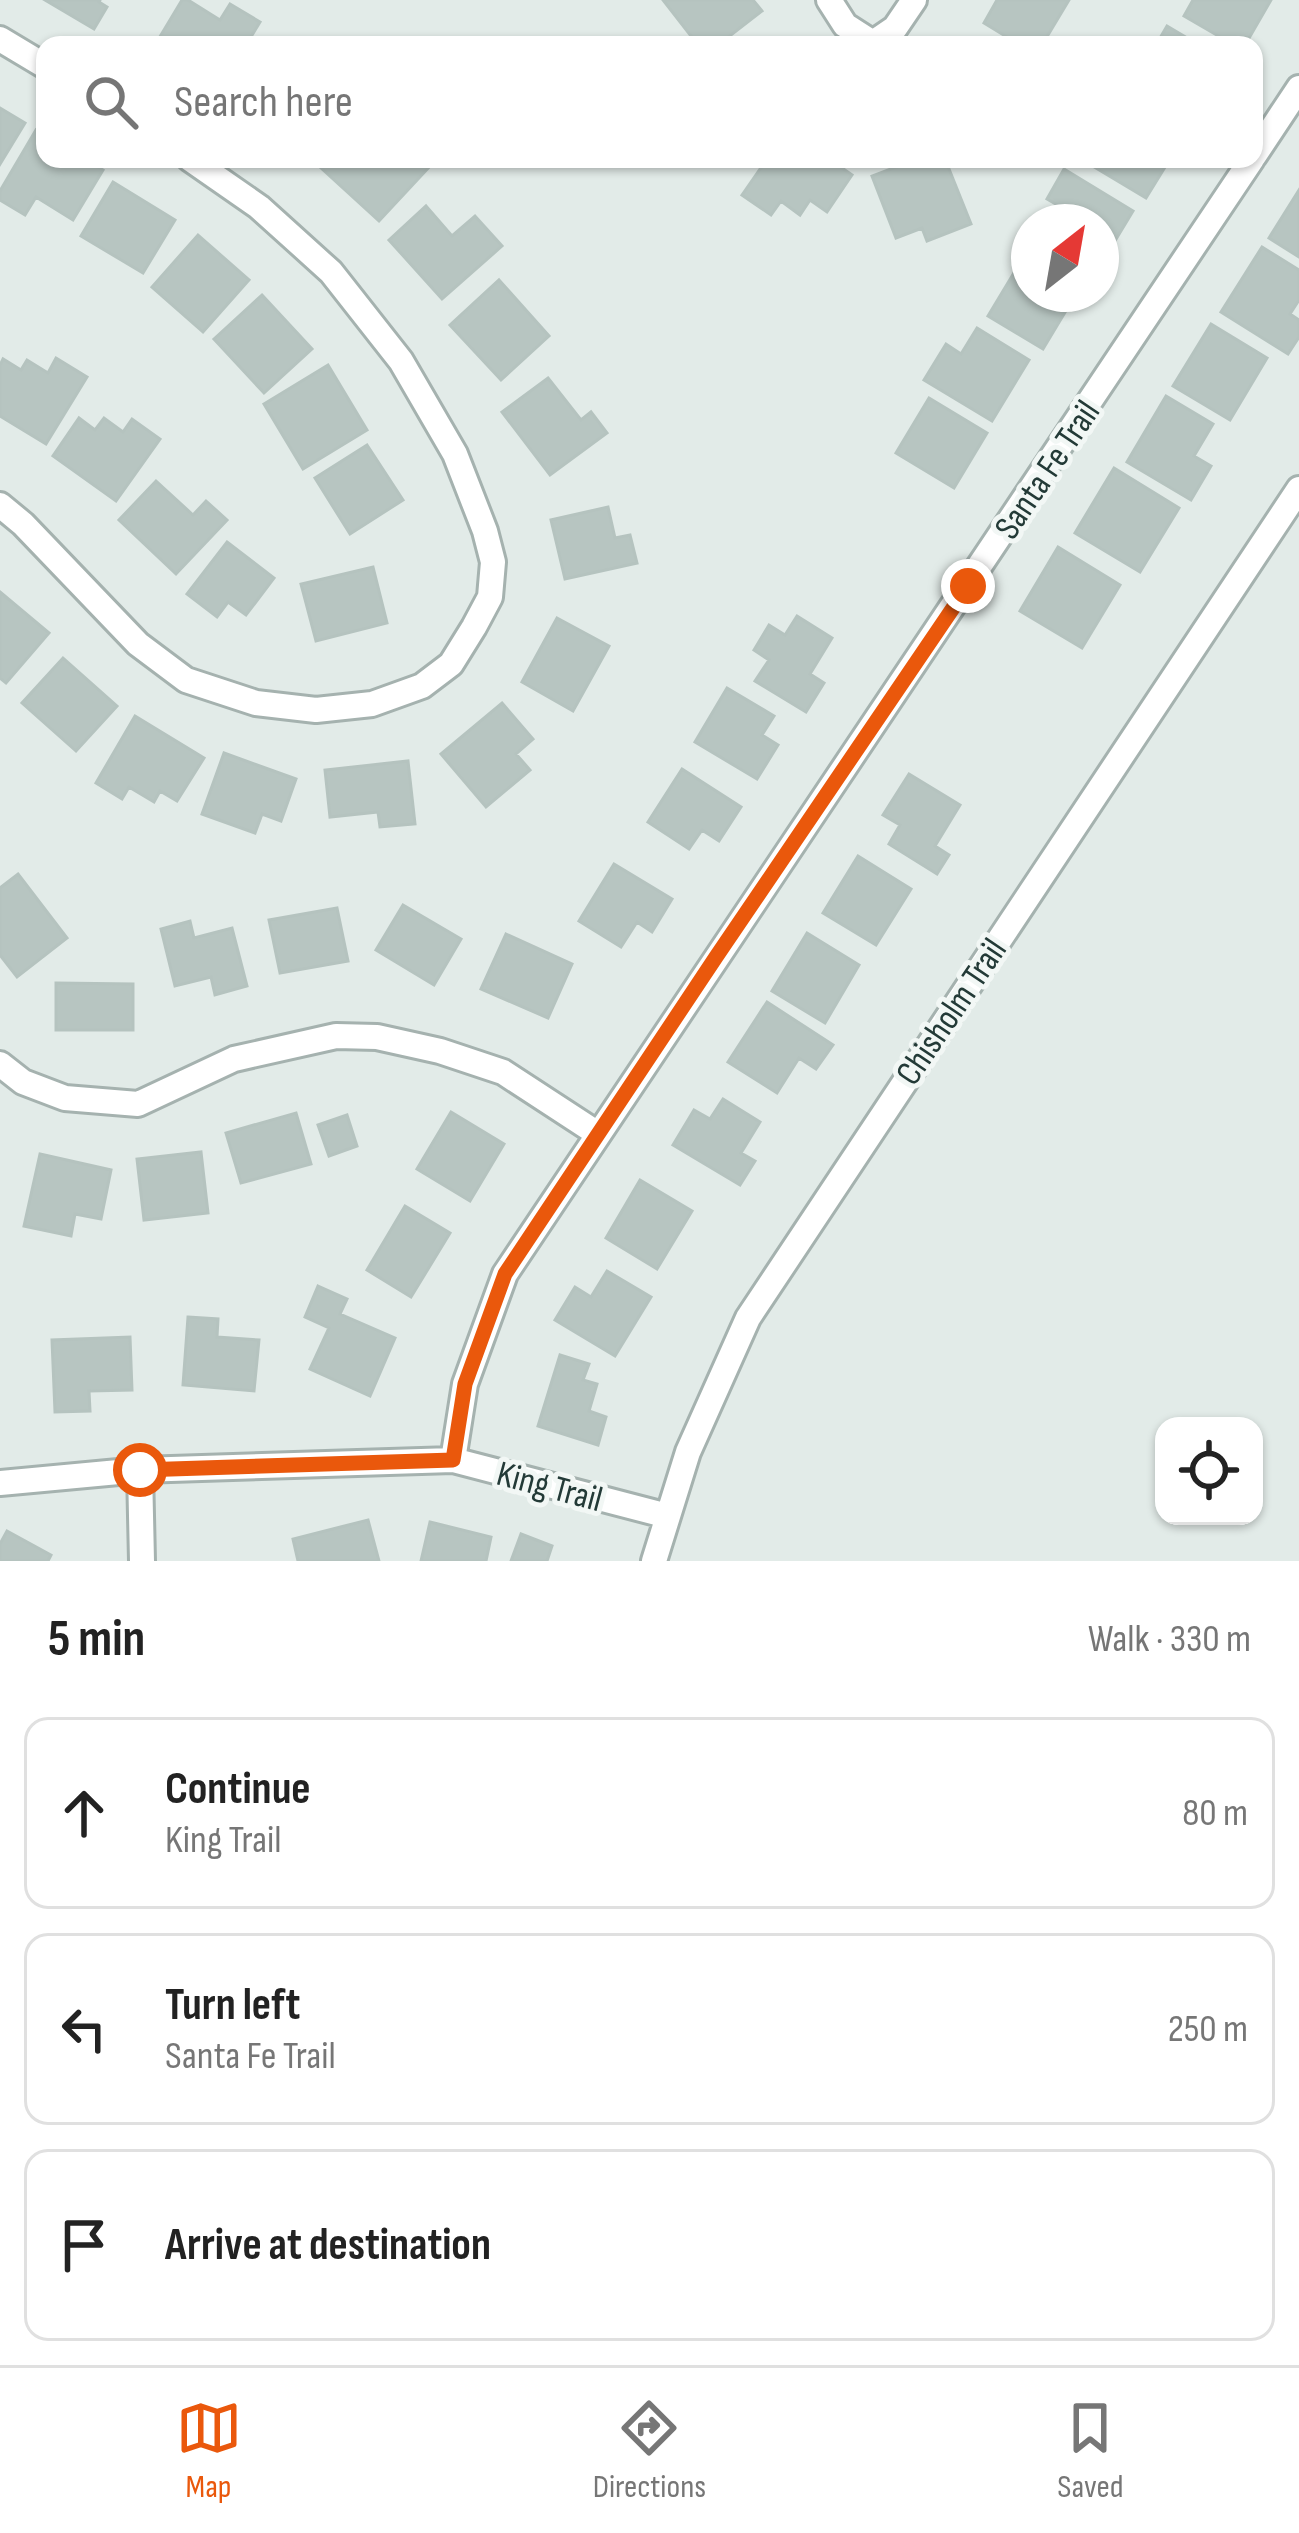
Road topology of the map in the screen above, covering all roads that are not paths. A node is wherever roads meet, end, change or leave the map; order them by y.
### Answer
1 (829, 0) edge
2 (914, 0) edge
3 (862, 36) edge
4 (883, 36) edge
5 (0, 39) edge
6 (36, 61) edge
7 (1299, 88) edge
8 (1263, 142) edge
9 (203, 168) edge
10 (1246, 168) edge
11 (1299, 489) edge
12 (0, 505) edge
13 (0, 1064) edge
14 (598, 1134) junction
15 (453, 1460) junction
16 (140, 1470) junction
17 (0, 1483) edge
18 (668, 1516) junction
19 (142, 1561) edge
20 (655, 1561) edge

1 - 3 street
2 - 4 street
5 - 6 street
7 - 8 street, Santa Fe Trail
9 - 12 street
10 - 14 street, Santa Fe Trail
11 - 18 street, Chisholm Trail
13 - 14 street
14 - 15 street, Santa Fe Trail
15 - 16 street, King Trail
15 - 18 street, King Trail
16 - 17 street, King Trail
16 - 19 street
18 - 20 street, Chisholm Trail

